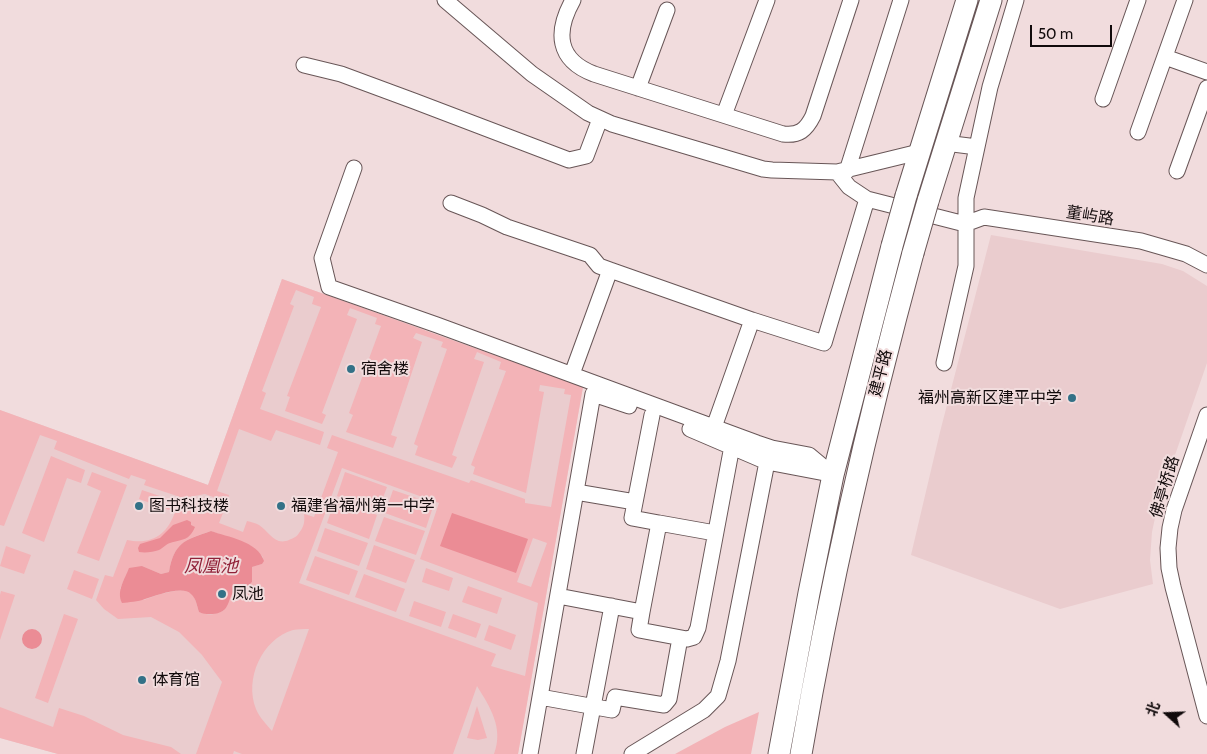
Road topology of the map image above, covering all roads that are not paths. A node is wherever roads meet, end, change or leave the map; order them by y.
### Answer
1 (445, 0) edge
2 (572, 0) edge
3 (767, 0) edge
4 (851, 0) edge
5 (900, 0) edge
6 (967, 0) edge
7 (991, 0) edge
8 (1016, 0) edge
9 (1138, 0) edge
10 (1185, 0) edge
11 (667, 10) dead end
12 (1165, 57) junction
13 (304, 65) dead end
14 (1207, 72) edge
15 (638, 88) junction
16 (1207, 88) edge
17 (1103, 99) dead end
18 (724, 115) junction
19 (600, 119) junction
20 (1138, 132) dead end
21 (945, 143) junction
22 (977, 147) junction
23 (919, 152) junction
24 (354, 168) dead end
25 (842, 171) junction
26 (1177, 171) dead end
27 (867, 199) junction
28 (451, 203) dead end
29 (965, 224) junction
30 (1207, 265) edge
31 (610, 270) junction
32 (752, 320) junction
33 (944, 363) dead end
34 (572, 374) junction
35 (652, 415) junction
36 (1207, 415) edge
37 (714, 427) junction
38 (732, 446) junction
39 (767, 462) junction
40 (833, 475) junction
41 (576, 492) junction
42 (635, 502) junction
43 (659, 524) junction
44 (715, 534) junction
45 (558, 596) junction
46 (612, 606) junction
47 (642, 612) junction
48 (680, 638) junction
49 (540, 697) junction
50 (593, 706) junction
51 (1207, 716) edge
52 (530, 754) edge
53 (584, 754) edge
54 (632, 754) edge
55 (779, 754) edge
56 (801, 754) edge

1 - 19 street
2 - 15 street
3 - 18 street
4 - 18 street
5 - 25 street
6 - 23 highway, 建平路
7 - 21 highway, 建平路
8 - 22 street
9 - 17 street
10 - 12 street
11 - 15 street
12 - 14 street
12 - 20 street
13 - 19 street
15 - 18 street
16 - 26 street
19 - 25 street
21 - 22 street
21 - 56 highway, 建平路, bridge
22 - 29 street
23 - 25 street
23 - 40 highway, 建平路, bridge
24 - 34 street
25 - 27 street
27 - 29 street
27 - 32 street
28 - 31 street
29 - 30 street, 董屿路
29 - 33 street
31 - 32 street
31 - 34 street
32 - 37 street
34 - 37 street
35 - 38 street
35 - 41 street
35 - 42 street
36 - 51 street, 佛亭桥路
37 - 40 street
38 - 39 street
38 - 44 street
39 - 40 street
39 - 54 street
40 - 55 highway, 建平路
41 - 42 street
41 - 45 street
42 - 43 street
43 - 44 street
43 - 47 street
44 - 48 street
45 - 46 street
45 - 49 street
46 - 47 street
46 - 50 street
47 - 48 street
48 - 50 street
49 - 50 street
49 - 52 street
50 - 53 street

